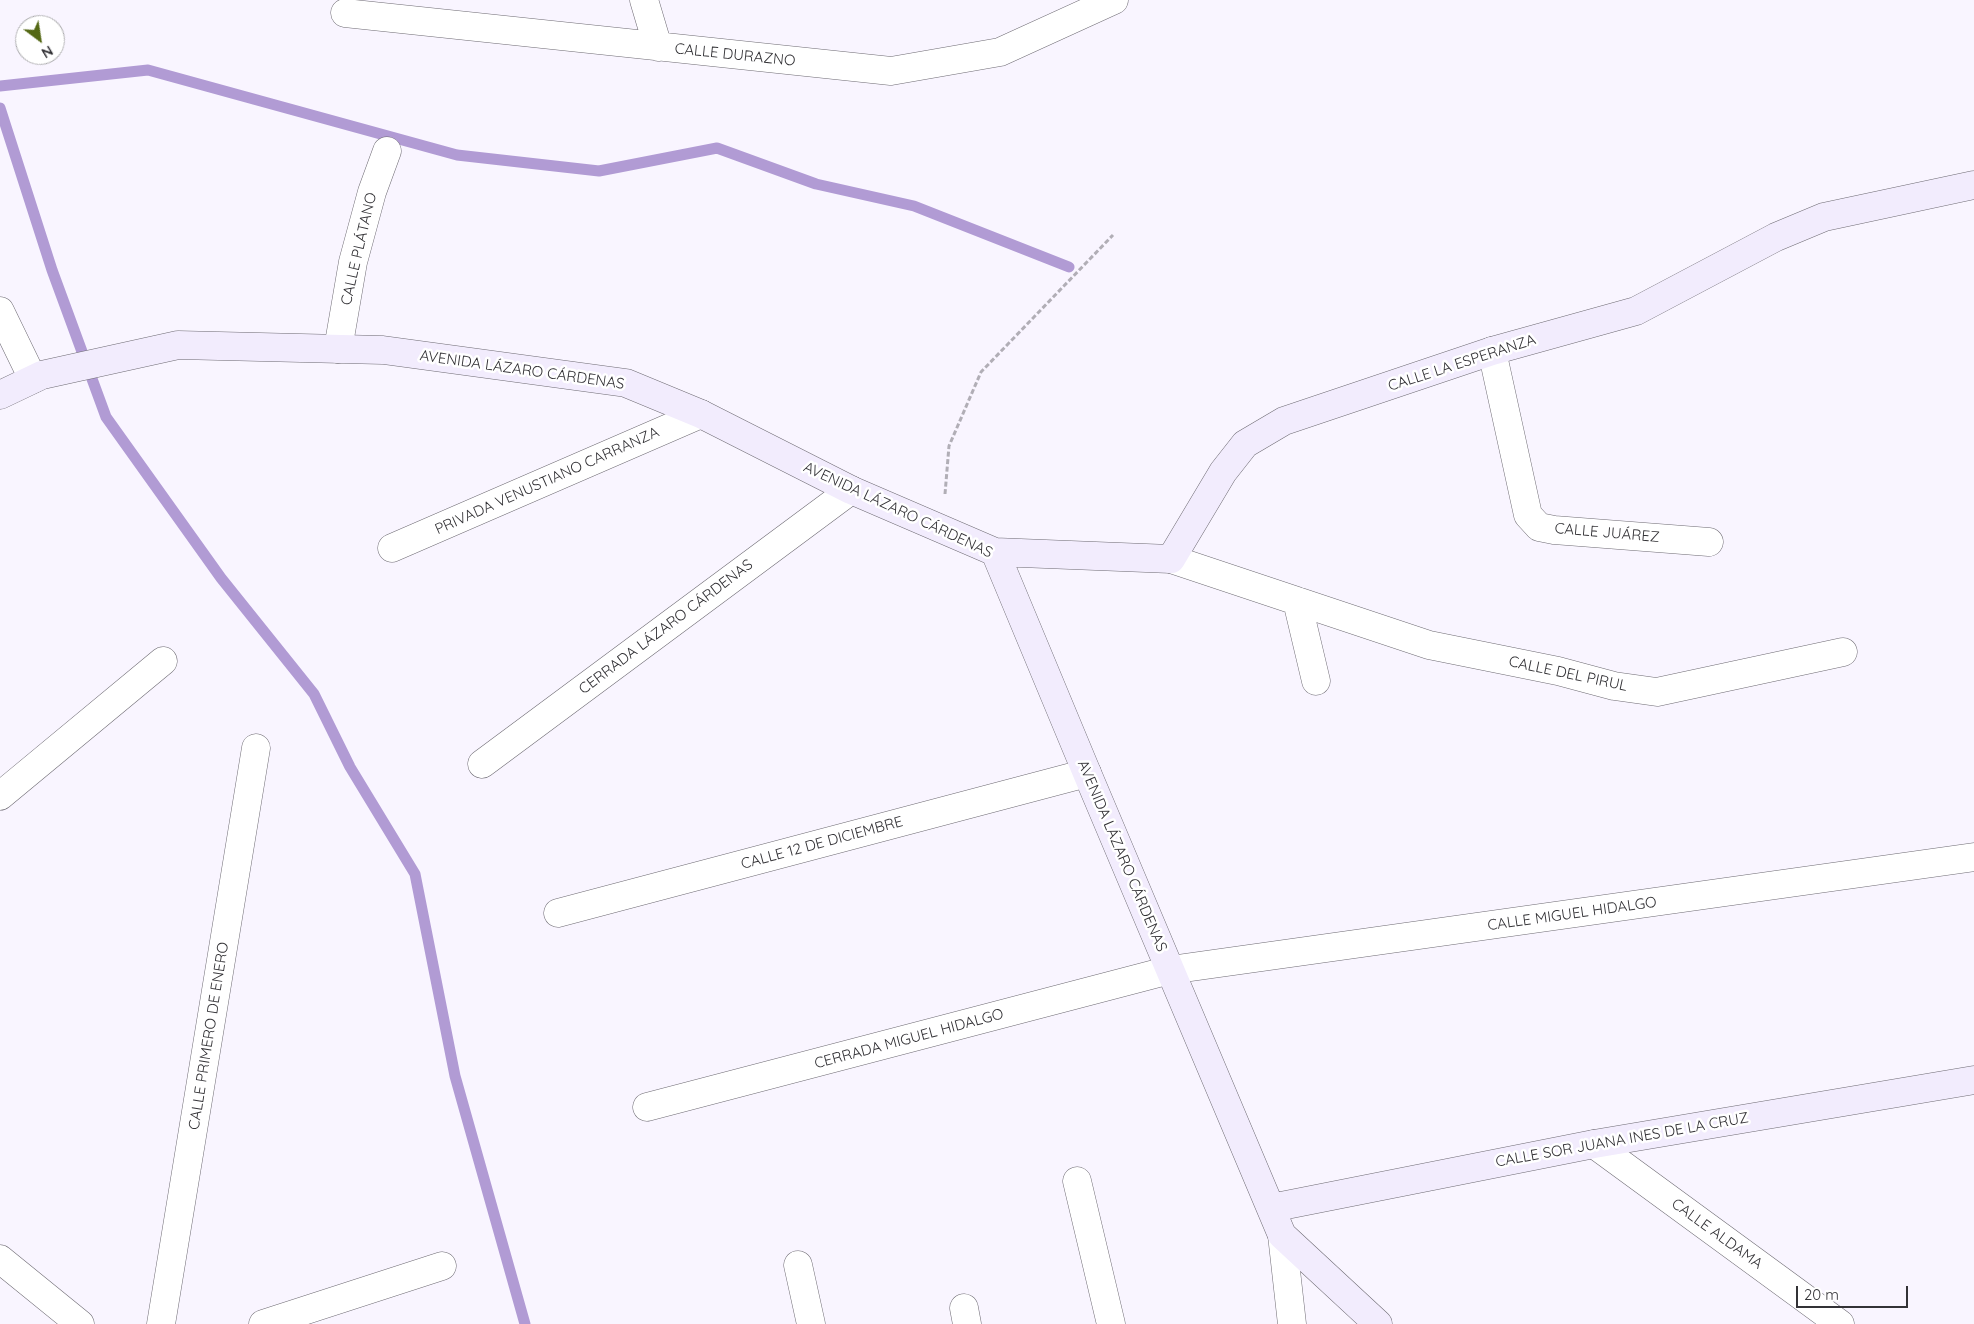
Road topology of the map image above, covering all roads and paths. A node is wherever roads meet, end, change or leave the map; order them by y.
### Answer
1 (644, 0) edge
2 (1114, 0) edge
3 (424, 11) edge
4 (345, 13) dead end
5 (658, 47) junction
6 (386, 151) dead end
7 (1974, 185) edge
8 (1113, 235) dead end
9 (0, 311) edge
10 (338, 349) junction
11 (1492, 351) junction
12 (37, 377) junction
13 (0, 394) edge
14 (701, 414) junction
15 (851, 490) junction
16 (943, 529) junction
17 (1709, 542) dead end
18 (392, 548) dead end
19 (996, 552) junction
20 (1171, 559) junction
21 (1297, 601) junction
22 (1844, 652) dead end
23 (162, 661) dead end
24 (1316, 681) dead end
25 (256, 748) dead end
26 (482, 764) dead end
27 (1087, 773) junction
28 (0, 796) edge
29 (1974, 857) edge
30 (558, 913) dead end
31 (1170, 970) junction
32 (1974, 1080) edge
33 (648, 1107) dead end
34 (1594, 1144) junction
35 (1077, 1181) dead end
36 (1271, 1208) junction
37 (1282, 1235) junction
38 (0, 1259) edge
39 (798, 1265) dead end
40 (442, 1266) dead end
41 (80, 1324) edge
42 (162, 1324) edge
43 (263, 1324) edge
44 (811, 1324) edge
45 (1111, 1324) edge
46 (1292, 1324) edge
47 (1378, 1324) edge
48 (1840, 1324) edge

1 - 5 street
2 - 5 street, CALLE DURAZNO
3 - 4 street, CALLE DURAZNO
3 - 5 street, CALLE DURAZNO
6 - 10 street, CALLE PLÁTANO
7 - 11 street, CALLE LA ESPERANZA
8 - 16 path
9 - 12 street
10 - 12 street, AVENIDA LÁZARO CÁRDENAS
10 - 14 street, AVENIDA LÁZARO CÁRDENAS
11 - 17 street, CALLE JUÁREZ
11 - 20 street, CALLE LA ESPERANZA
12 - 13 street, AVENIDA LÁZARO CÁRDENAS
14 - 15 street, AVENIDA LÁZARO CÁRDENAS
14 - 18 street, PRIVADA VENUSTIANO CARRANZA
15 - 16 street, AVENIDA LÁZARO CÁRDENAS
15 - 26 street, CERRADA LÁZARO CÁRDENAS
16 - 19 street, AVENIDA LÁZARO CÁRDENAS
19 - 20 street
19 - 27 street, AVENIDA LÁZARO CÁRDENAS
20 - 21 street, CALLE DEL PIRUL
21 - 22 street, CALLE DEL PIRUL
21 - 24 street
23 - 28 street
25 - 42 street, CALLE PRIMERO DE ENERO
27 - 30 street, CALLE 12 DE DICIEMBRE
27 - 31 street, AVENIDA LÁZARO CÁRDENAS
29 - 31 street, CALLE MIGUEL HIDALGO
31 - 33 street, CERRADA MIGUEL HIDALGO
31 - 36 street, AVENIDA LÁZARO CÁRDENAS
32 - 34 street, CALLE SOR JUANA INES DE LA CRUZ
34 - 36 street, CALLE SOR JUANA INES DE LA CRUZ
34 - 48 street, CALLE ALDAMA
35 - 45 street
36 - 37 street, AVENIDA LÁZARO CÁRDENAS
37 - 46 street
37 - 47 street
38 - 41 street
39 - 44 street
40 - 43 street

